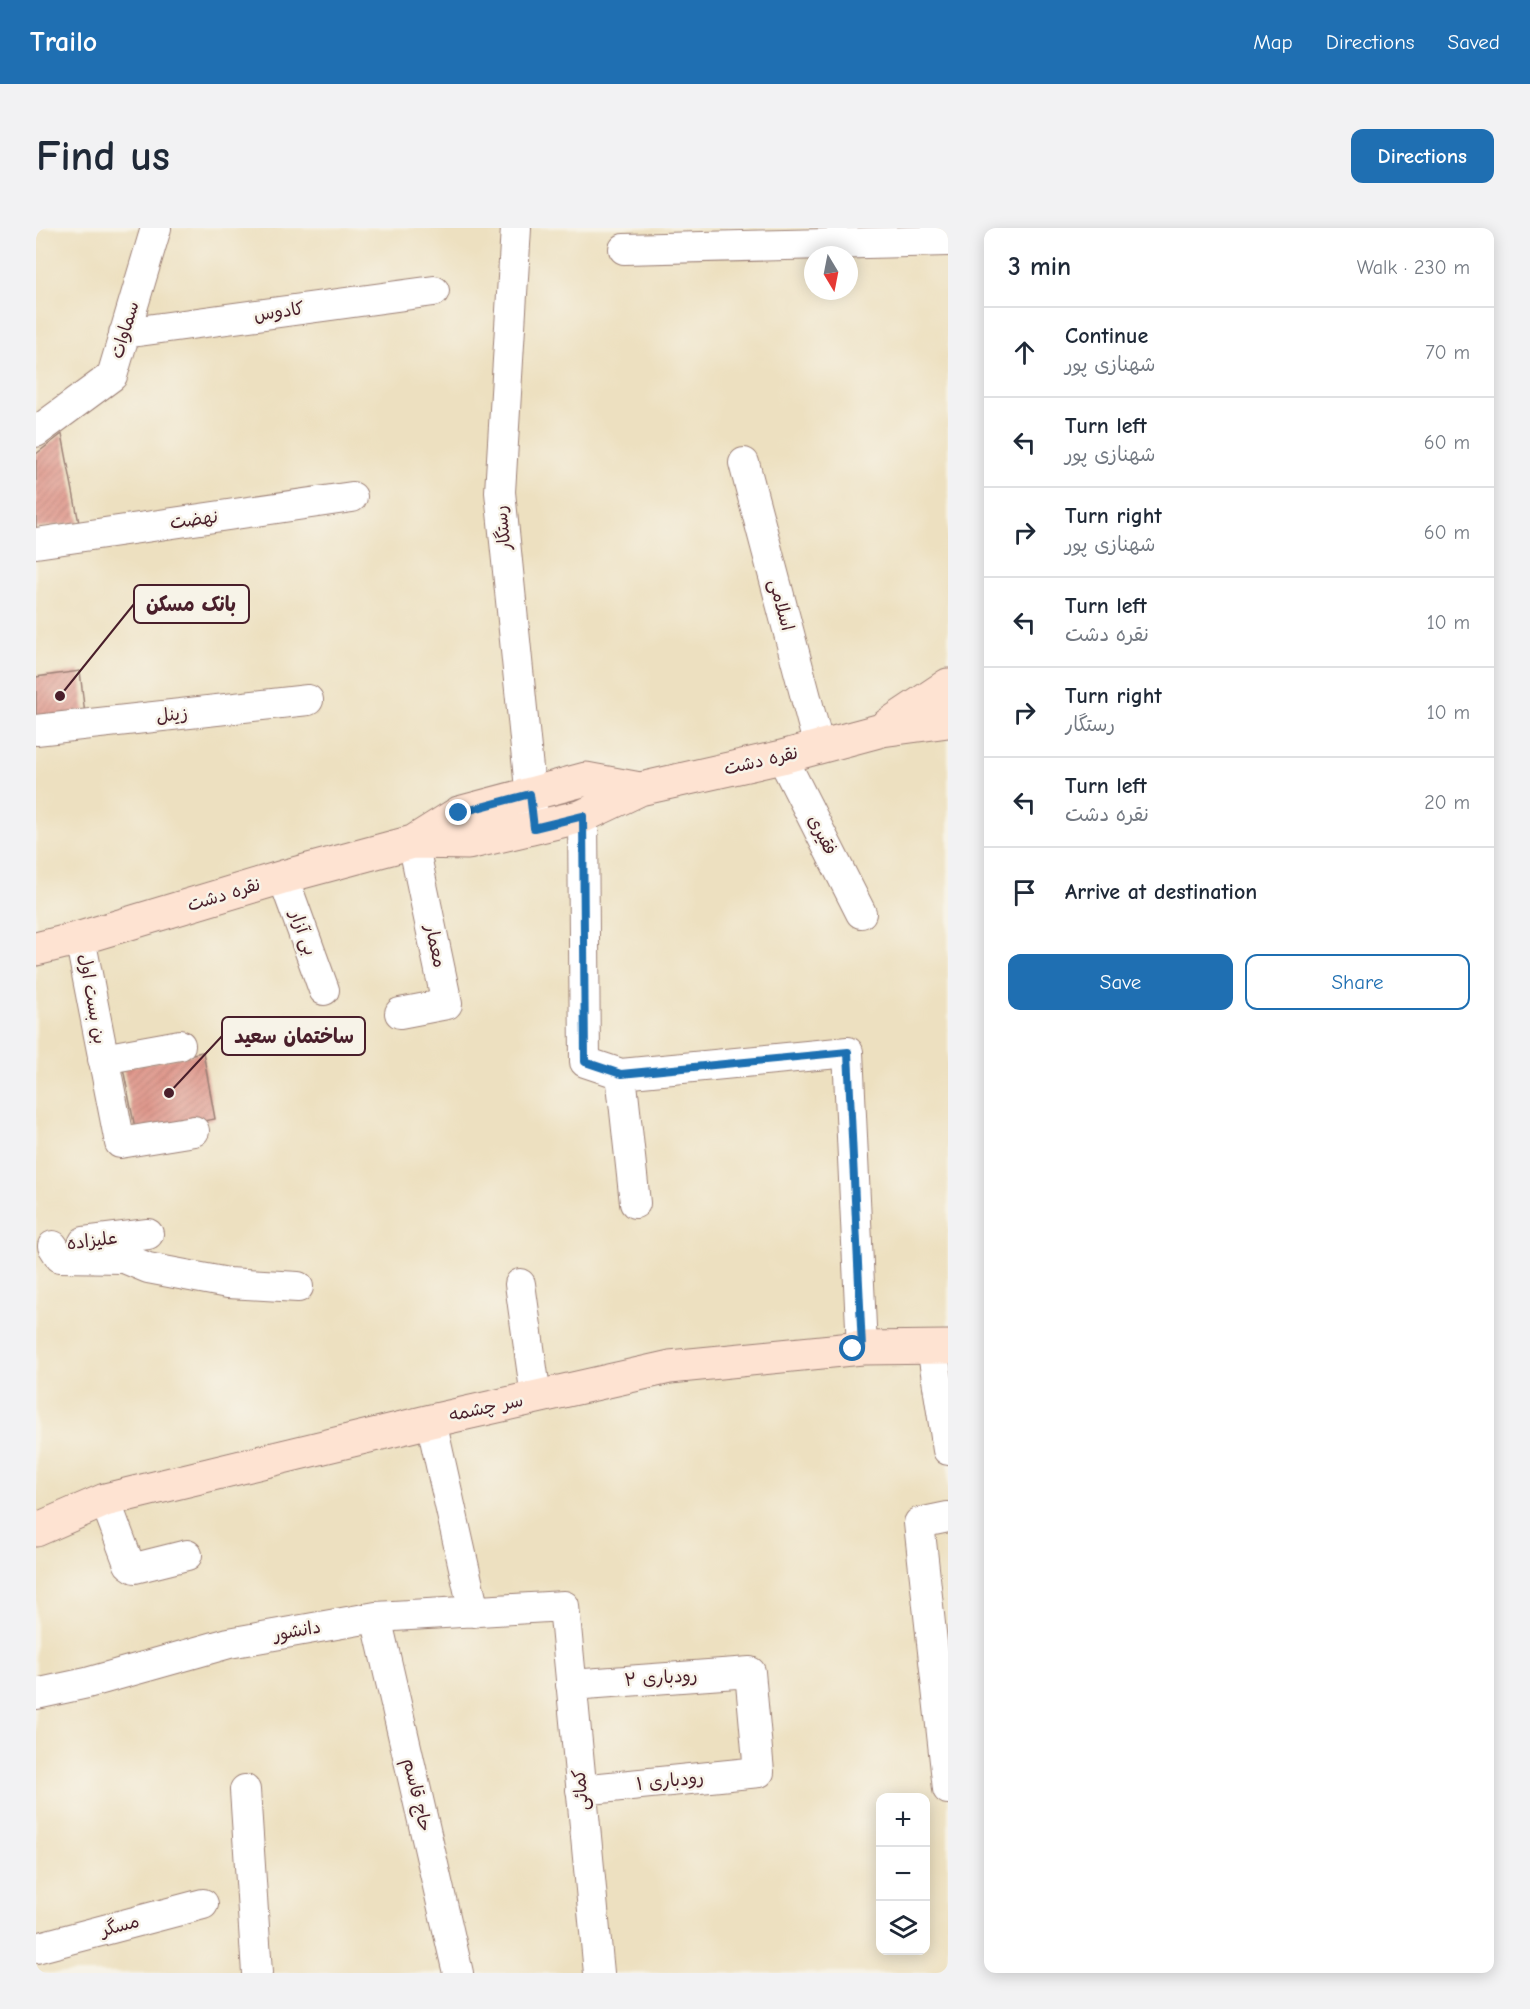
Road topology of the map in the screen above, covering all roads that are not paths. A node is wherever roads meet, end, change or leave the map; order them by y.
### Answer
1 (156, 228) edge
2 (516, 228) edge
3 (948, 241) edge
4 (624, 249) dead end
5 (434, 291) dead end
6 (124, 333) junction
7 (36, 432) edge
8 (744, 463) dead end
9 (352, 497) dead end
10 (36, 543) edge
11 (948, 686) edge
12 (308, 700) dead end
13 (948, 721) edge
14 (36, 730) edge
15 (882, 730) junction
16 (819, 747) junction
17 (782, 757) junction
18 (640, 789) junction
19 (530, 794) junction
20 (583, 816) junction
21 (534, 828) junction
22 (413, 842) junction
23 (283, 877) junction
24 (861, 913) dead end
25 (81, 938) junction
26 (36, 949) edge
27 (324, 990) dead end
28 (400, 1013) dead end
29 (180, 1045) dead end
30 (103, 1059) junction
31 (621, 1074) junction
32 (194, 1131) dead end
33 (635, 1203) dead end
34 (148, 1234) dead end
35 (44, 1247) edge
36 (520, 1284) dead end
37 (298, 1287) dead end
38 (940, 1347) edge
39 (862, 1348) junction
40 (536, 1397) junction
41 (431, 1420) junction
42 (948, 1450) edge
43 (105, 1500) junction
44 (948, 1517) edge
45 (36, 1530) edge
46 (188, 1555) dead end
47 (564, 1606) joint
48 (474, 1612) junction
49 (376, 1617) junction
50 (572, 1685) junction
51 (36, 1694) edge
52 (759, 1772) joint
53 (948, 1789) edge
54 (245, 1790) dead end
55 (581, 1790) junction
56 (203, 1904) dead end
57 (36, 1947) edge
58 (257, 1973) edge
59 (459, 1973) edge
60 (599, 1973) edge

1 - 6 street, سماوات
2 - 19 street, رستگار
3 - 4 street
5 - 6 street, کادوس
6 - 7 street, سماوات
8 - 16 street, اسلامی
9 - 10 street, نهضت
11 - 15 street, نقره دشت
12 - 14 street, زینل
13 - 15 street, نقره دشت
15 - 16 street, نقره دشت
16 - 17 street, نقره دشت
17 - 18 street, نقره دشت
17 - 24 street, فقیری
18 - 19 street, نقره دشت
18 - 20 street, نقره دشت
19 - 21 street, رستگار
19 - 22 street, نقره دشت
20 - 21 street, نقره دشت
20 - 31 street
21 - 22 street, نقره دشت
22 - 23 street, نقره دشت
22 - 28 street, معمار
23 - 25 street, نقره دشت
23 - 27 street, بی آزار
25 - 26 street, نقره دشت
25 - 30 street, بن بست اول
29 - 30 street, بن بست اول
30 - 32 street, بن بست اول
31 - 33 street
31 - 39 street
34 - 35 street, علیزاده
35 - 37 street
36 - 40 street
38 - 39 street, سر چشمه
38 - 42 street
39 - 40 street, سر چشمه
40 - 41 street, سر چشمه
41 - 43 street, سر چشمه
41 - 48 street
43 - 45 street, سر چشمه
43 - 46 street
44 - 53 street
47 - 48 street, دانشور
47 - 50 street, کمائی
48 - 49 street, دانشور
49 - 51 street, دانشور
49 - 59 street, حاج قاسم
50 - 52 street, رودباری ۲
50 - 55 street, کمائی
52 - 55 street, رودباری ۱
54 - 58 street
55 - 60 street, کمائی
56 - 57 street, مسگر

